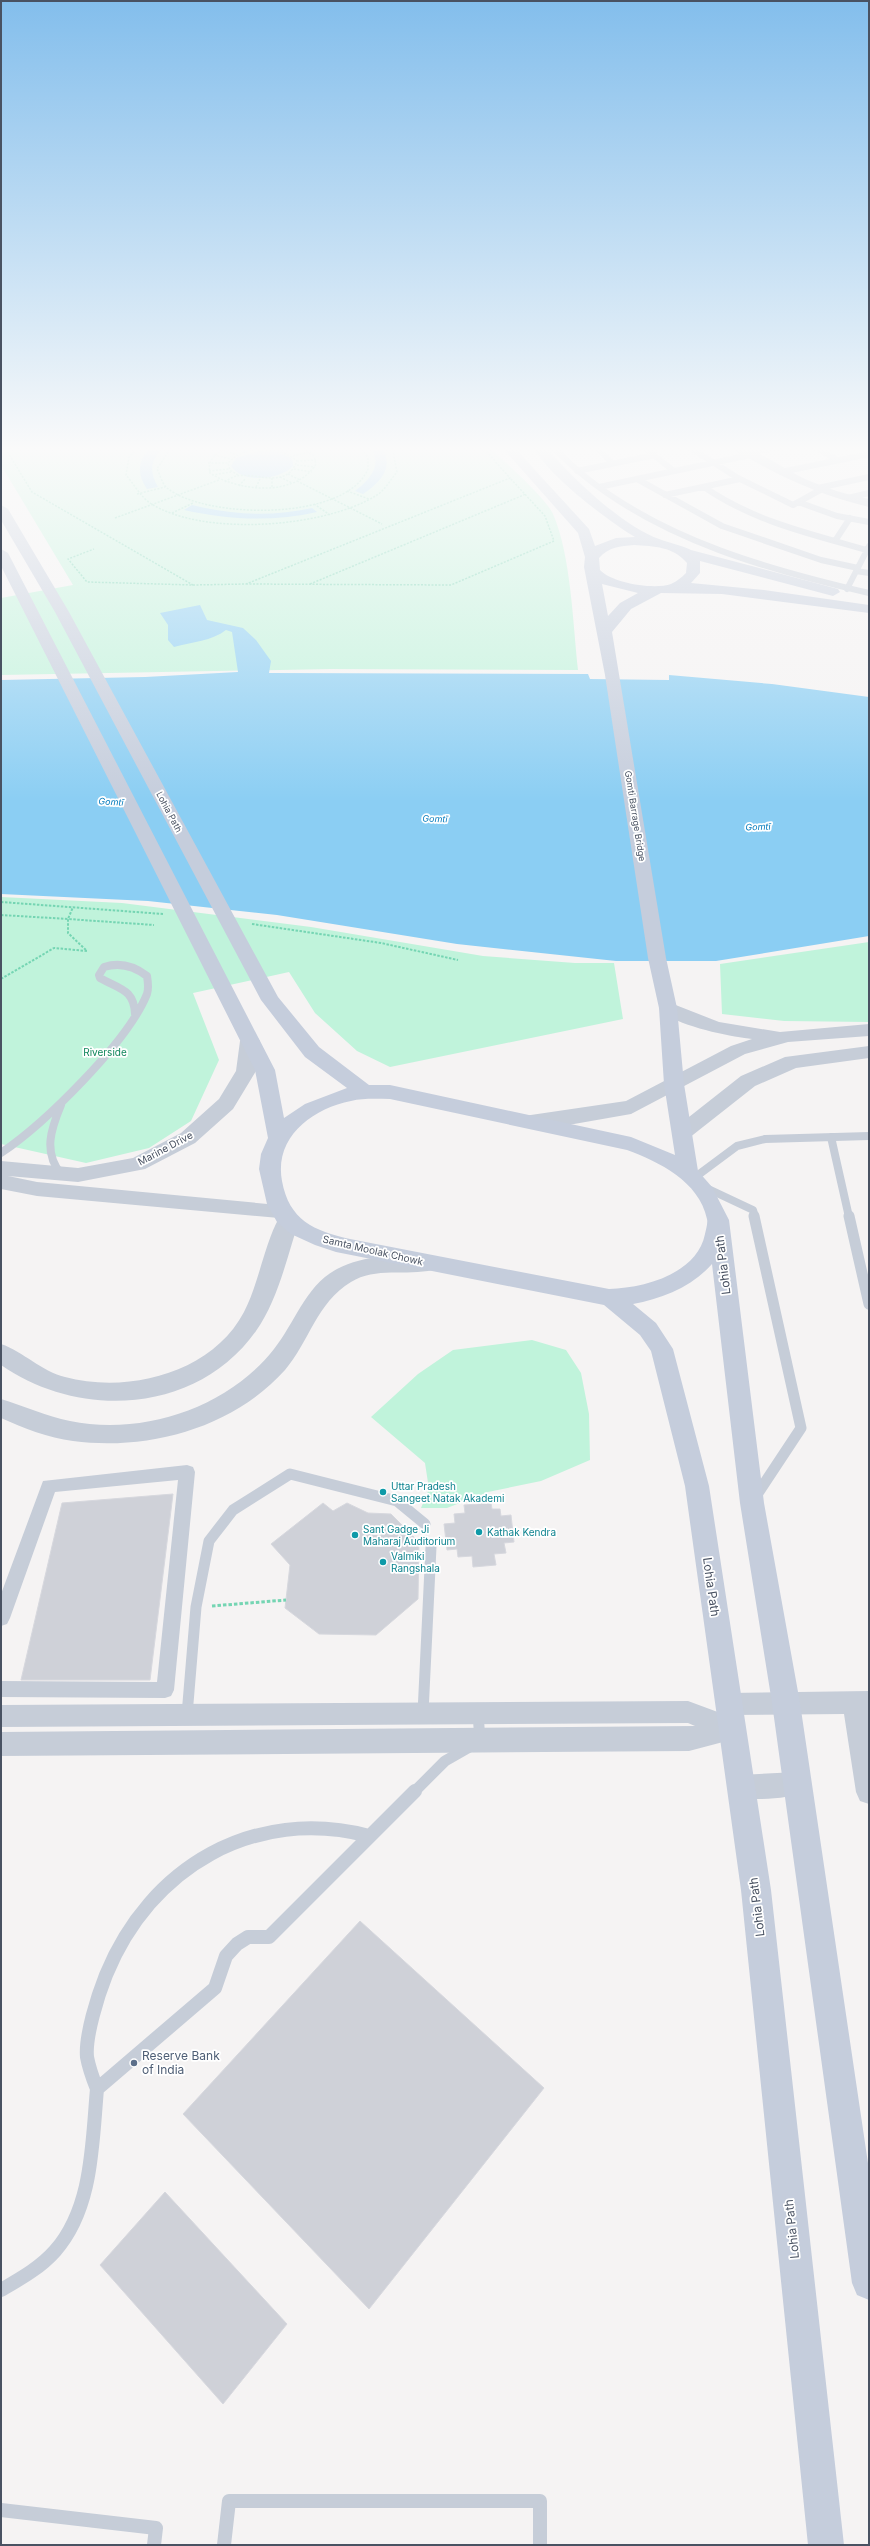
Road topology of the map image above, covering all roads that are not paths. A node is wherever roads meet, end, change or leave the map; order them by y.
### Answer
1 (7, 565) edge
2 (34, 565) edge
3 (592, 565) edge
4 (593, 565) edge
5 (694, 565) edge
6 (729, 565) edge
7 (764, 565) edge
8 (840, 565) edge
9 (860, 565) edge
10 (857, 569) junction
11 (869, 573) edge
12 (677, 586) junction
13 (660, 588) junction
14 (847, 588) junction
15 (869, 593) edge
16 (869, 600) edge
17 (869, 609) edge
18 (605, 631) junction
19 (668, 1008) junction
20 (135, 1014) junction
21 (869, 1030) edge
22 (787, 1036) junction
23 (250, 1041) junction
24 (869, 1052) edge
25 (674, 1084) junction
26 (365, 1092) junction
27 (64, 1100) junction
28 (531, 1121) junction
29 (682, 1133) junction
30 (277, 1136) junction
31 (869, 1136) edge
32 (831, 1137) junction
33 (1, 1153) edge
34 (1, 1168) edge
35 (61, 1174) junction
36 (695, 1179) junction
37 (1, 1182) edge
38 (284, 1216) junction
39 (718, 1220) junction
40 (429, 1263) junction
41 (609, 1297) junction
42 (869, 1304) edge
43 (1, 1354) edge
44 (1, 1408) edge
45 (752, 1503) junction
46 (424, 1524) dead end
47 (431, 1547) dead end
48 (1, 1618) edge
49 (1, 1689) edge
50 (861, 1702) edge
51 (786, 1703) junction
52 (424, 1713) junction
53 (478, 1713) junction
54 (187, 1715) junction
55 (1, 1716) edge
56 (730, 1716) junction
57 (480, 1741) junction
58 (1, 1744) edge
59 (797, 1784) junction
60 (740, 1787) junction
61 (869, 1792) edge
62 (369, 1836) junction
63 (97, 2089) junction
64 (869, 2283) edge
65 (1, 2290) edge
66 (1, 2510) edge
67 (154, 2545) edge
68 (224, 2545) edge
69 (540, 2545) edge
70 (826, 2545) edge

1 - 23 main road
2 - 26 main road, Lohia Path
3 - 18 main road, Gomti Barrage Bridge
4 - 13 main road
5 - 12 main road
6 - 16 main road
7 - 14 lane
8 - 10 lane
9 - 10 lane
10 - 11 lane
10 - 14 lane
12 - 13 main road
12 - 17 main road
13 - 18 main road
14 - 15 lane
18 - 19 main road, Gomti Barrage Bridge
19 - 22 street
19 - 25 main road, Gomti Barrage Bridge
20 - 20 lane
20 - 27 lane
21 - 22 street
22 - 25 street
23 - 30 main road
23 - 35 street, Marine Drive
24 - 29 street
25 - 28 street
25 - 29 main road, Gomti Barrage Bridge
26 - 28 main road
26 - 30 main road
27 - 33 lane
27 - 35 lane
28 - 36 main road
29 - 36 main road, Gomti Barrage Bridge
30 - 38 main road
31 - 32 lane
32 - 36 lane
32 - 42 lane
34 - 35 street, Marine Drive
36 - 39 main road
36 - 45 lane
37 - 38 street
38 - 40 main road, Samta Moolak Chowk
38 - 43 street
39 - 41 main road, Samta Moolak Chowk
39 - 45 main road, Lohia Path
40 - 41 main road, Samta Moolak Chowk
40 - 44 street
41 - 56 main road, Lohia Path
45 - 51 main road, Lohia Path
46 - 54 lane
47 - 52 lane
48 - 49 street
50 - 51 street
50 - 61 street
51 - 56 street
51 - 59 main road, Lohia Path
52 - 53 street
52 - 54 street
53 - 56 street
53 - 57 lane
54 - 55 street
56 - 57 street
56 - 60 main road, Lohia Path
57 - 58 street
57 - 62 lane
59 - 60 street
59 - 64 main road, Lohia Path
60 - 70 main road, Lohia Path
62 - 63 lane
62 - 63 lane
63 - 65 lane
66 - 67 lane
68 - 69 lane

